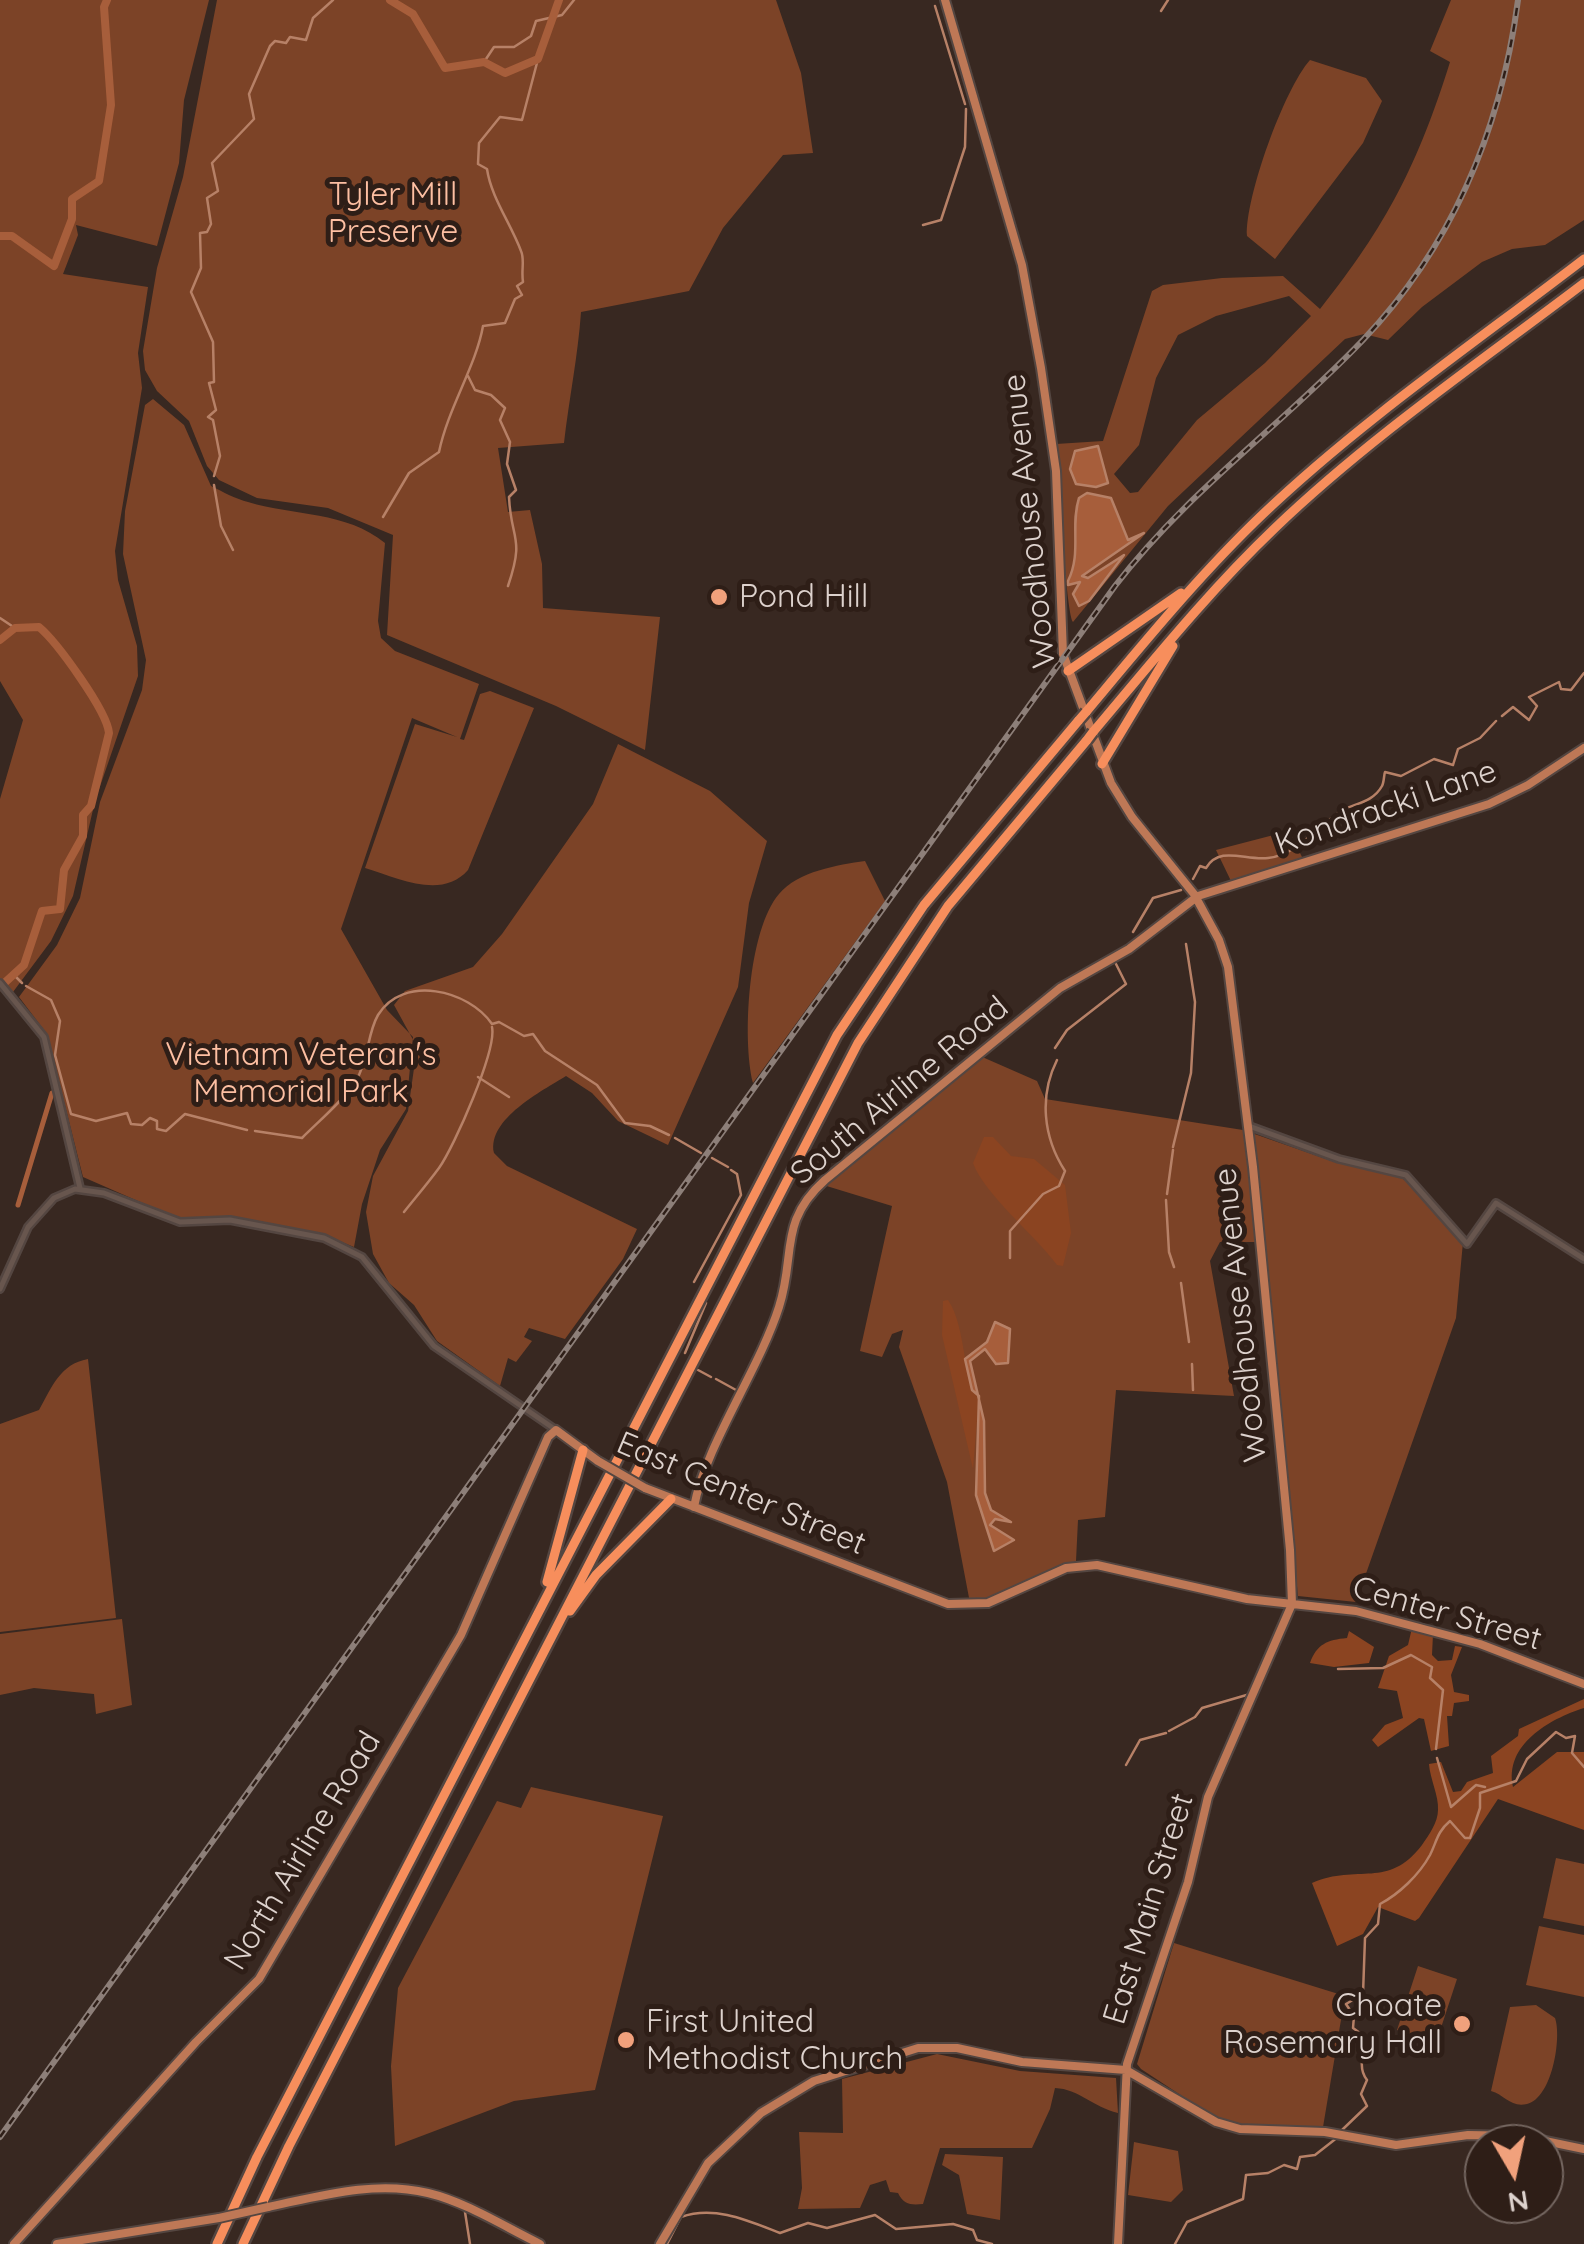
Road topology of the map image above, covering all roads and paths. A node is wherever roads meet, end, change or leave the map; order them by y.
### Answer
1 (946, 0) edge
2 (1584, 260) edge
3 (1584, 283) edge
4 (1202, 576) junction
5 (1194, 614) junction
6 (1068, 671) junction
7 (1584, 748) edge
8 (1102, 764) junction
9 (1196, 898) junction
10 (1, 984) edge
11 (1247, 1126) junction
12 (80, 1188) junction
13 (1584, 1259) edge
14 (0, 1290) edge
15 (556, 1430) junction
16 (582, 1450) junction
17 (671, 1498) junction
18 (694, 1507) junction
19 (1292, 1604) junction
20 (556, 1628) junction
21 (519, 1649) junction
22 (1584, 1684) edge
23 (1126, 2070) junction
24 (1584, 2149) edge
25 (18, 2243) edge
26 (57, 2244) edge
27 (217, 2244) edge
28 (244, 2244) edge
29 (540, 2244) edge
30 (660, 2244) edge
31 (1118, 2244) edge

1 - 6 main road, Woodhouse Avenue
2 - 4 highway
3 - 5 highway
4 - 6 highway
4 - 21 highway
5 - 8 highway
5 - 20 highway
6 - 8 main road, Woodhouse Avenue
7 - 9 main road, Kondracki Lane
8 - 9 main road, Woodhouse Avenue
9 - 11 main road, Woodhouse Avenue
9 - 18 main road, South Airline Road
10 - 12 street
11 - 13 street
11 - 19 main road, Woodhouse Avenue
12 - 14 street
12 - 15 street, East Center Street
15 - 16 main road, East Center Street
15 - 25 main road, North Airline Road
16 - 17 main road, East Center Street, bridge
16 - 21 highway
17 - 18 main road, East Center Street
17 - 20 highway
18 - 19 main road, East Center Street
19 - 22 main road, Center Street
19 - 23 main road, East Main Street
20 - 28 highway
21 - 27 highway
23 - 24 main road
23 - 30 main road
23 - 31 main road, East Main Street
26 - 29 main road, bridge

